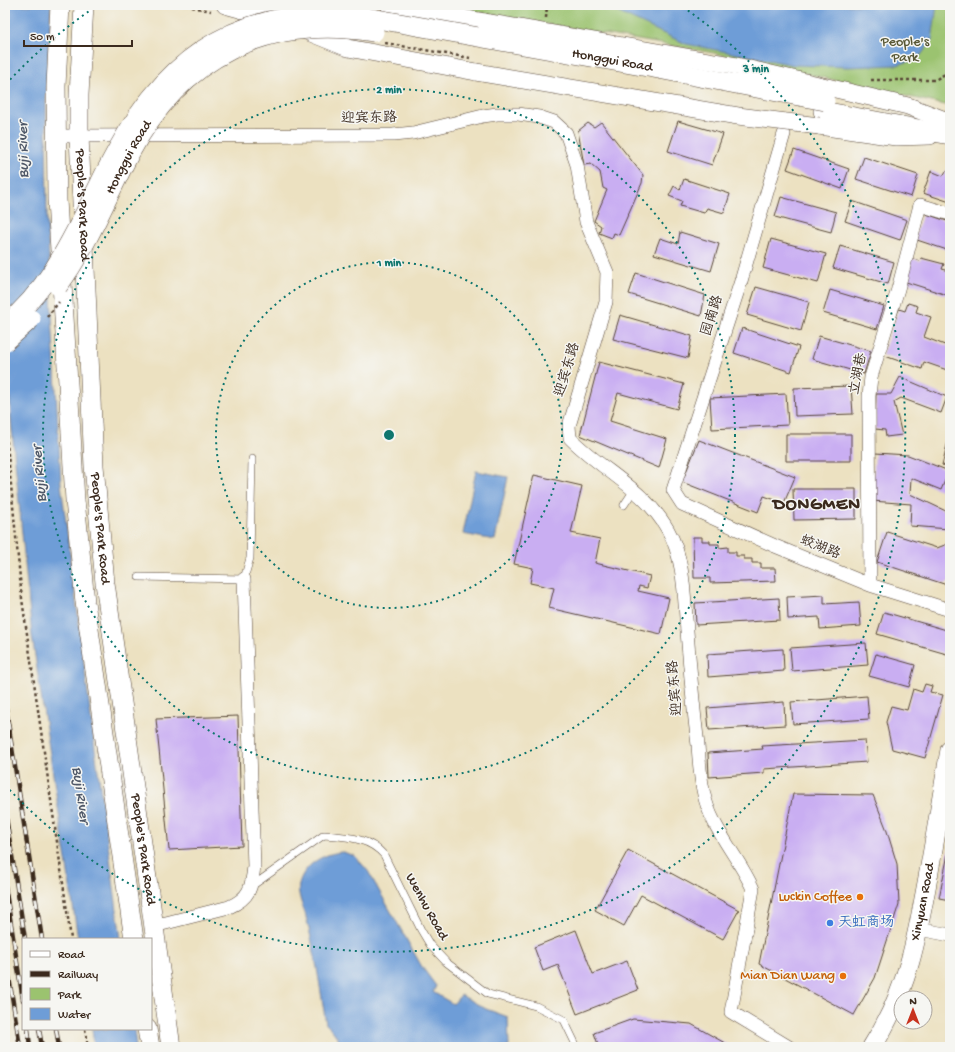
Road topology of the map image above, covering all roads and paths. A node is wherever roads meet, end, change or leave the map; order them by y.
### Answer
1 (60, 5) edge
2 (84, 5) edge
3 (225, 5) edge
4 (389, 5) edge
5 (547, 5) edge
6 (546, 18) dead end
7 (382, 42) dead end
8 (473, 65) junction
9 (824, 106) junction
10 (950, 129) edge
11 (784, 134) dead end
12 (56, 136) junction
13 (79, 136) junction
14 (950, 214) edge
15 (62, 298) dead end
16 (44, 319) dead end
17 (5, 325) edge
18 (5, 342) edge
19 (5, 424) edge
20 (252, 459) dead end
21 (634, 490) junction
22 (682, 504) joint
23 (624, 505) dead end
24 (139, 577) dead end
25 (244, 579) junction
26 (870, 586) junction
27 (950, 610) edge
28 (950, 750) edge
29 (250, 887) junction
30 (154, 926) junction
31 (919, 929) junction
32 (950, 935) edge
33 (71, 938) edge
34 (134, 938) edge
35 (85, 1030) edge
36 (147, 1030) edge
37 (88, 1047) edge
38 (150, 1047) edge
39 (171, 1047) edge
40 (577, 1047) edge
41 (789, 1047) edge
42 (872, 1047) edge

1 - 12 main road, People's Park Road
2 - 13 main road, People's Park Road
3 - 8 street, Honggui Road
4 - 9 street, Honggui Road, bridge
5 - 6 path
7 - 8 path, bridge
8 - 9 street, Honggui Road, bridge
9 - 10 main road, Honggui Road
9 - 10 street, Honggui Road
9 - 17 main road, Honggui Road, bridge
9 - 18 main road, Honggui Road, bridge
11 - 22 street, 园南路
12 - 13 street, 迎宾东路
12 - 34 main road, People's Park Road
13 - 21 street, 迎宾东路
13 - 30 main road, People's Park Road
14 - 26 street, 立湖巷
15 - 16 path, bridge
19 - 33 path
20 - 25 lane
21 - 23 lane
21 - 41 street, 迎宾东路
22 - 26 street, 蛟湖路
24 - 25 lane
25 - 29 street
26 - 27 street, 蛟湖路
28 - 31 main road, Xinyuan Road
29 - 30 street
29 - 40 lane, Wenhu Road
30 - 39 main road, People's Park Road
31 - 32 street
31 - 42 main road, Xinyuan Road
35 - 37 path
36 - 38 main road

